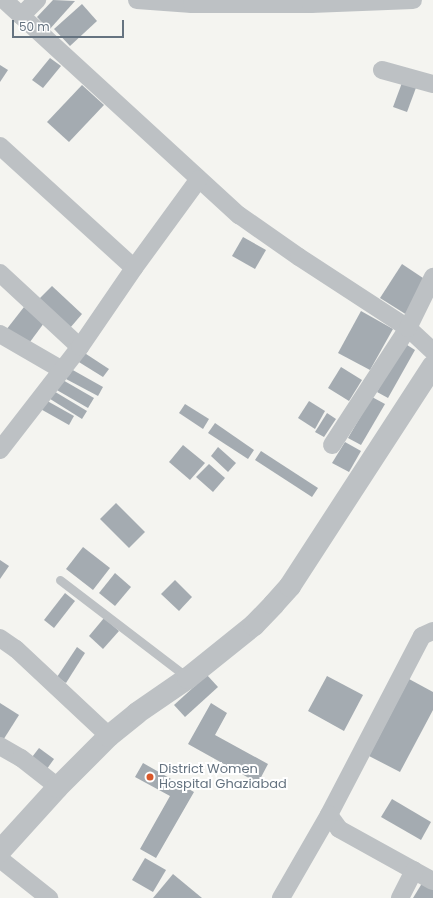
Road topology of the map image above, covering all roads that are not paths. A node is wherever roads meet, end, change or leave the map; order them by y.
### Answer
1 (4, 0) edge
2 (37, 0) edge
3 (137, 0) edge
4 (413, 0) edge
5 (21, 16) junction
6 (382, 70) dead end
7 (433, 84) edge
8 (0, 146) edge
9 (199, 179) junction
10 (134, 268) junction
11 (0, 273) edge
12 (433, 277) edge
13 (408, 328) junction
14 (0, 334) edge
15 (80, 347) junction
16 (433, 351) edge
17 (433, 366) edge
18 (62, 370) junction
19 (332, 445) dead end
20 (0, 450) edge
21 (60, 580) dead end
22 (433, 631) edge
23 (0, 638) edge
24 (188, 678) junction
25 (109, 736) junction
26 (0, 746) edge
27 (58, 787) junction
28 (329, 815) junction
29 (0, 851) edge
30 (0, 859) edge
31 (414, 870) junction
32 (433, 881) edge
33 (49, 898) edge
34 (281, 898) edge
35 (400, 898) edge

1 - 5 street
2 - 5 street
3 - 4 street
5 - 9 street
6 - 7 street
8 - 10 street
9 - 10 street
9 - 13 street
10 - 15 street
11 - 15 street
12 - 13 street
13 - 16 street
13 - 19 street
14 - 18 street
15 - 18 street
17 - 24 street
18 - 20 street
21 - 24 lane
22 - 28 street
23 - 25 street
24 - 25 street
25 - 27 street
26 - 27 street
27 - 29 street
28 - 31 street
28 - 34 street
30 - 33 street
31 - 32 street
31 - 35 street

